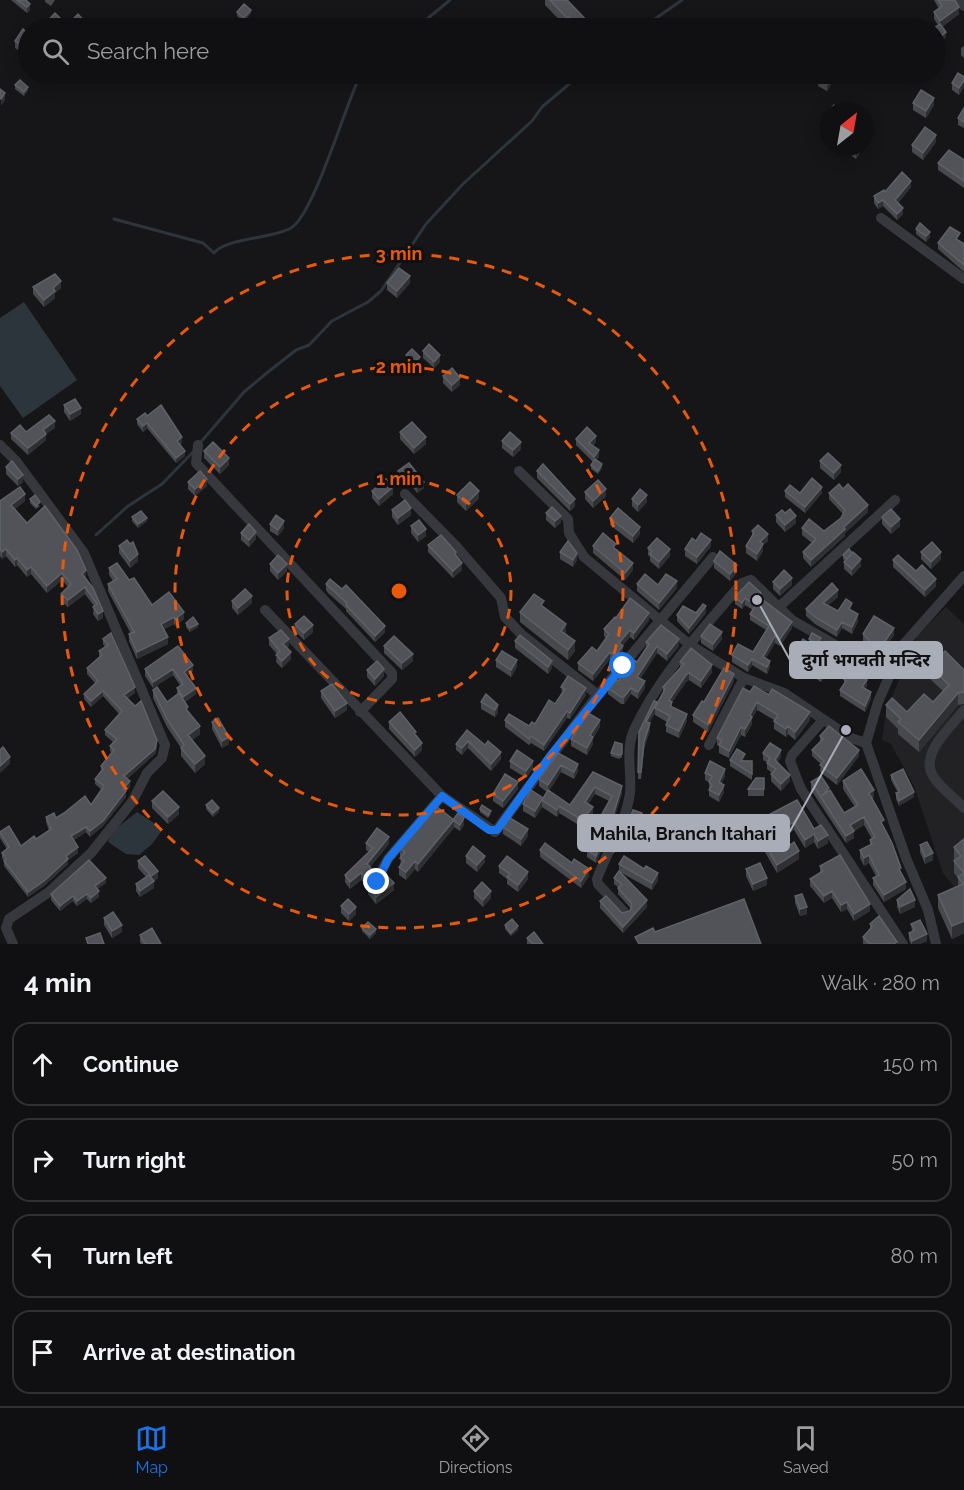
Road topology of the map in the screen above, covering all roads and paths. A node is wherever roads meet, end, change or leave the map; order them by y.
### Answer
1 (958, 0) edge
2 (964, 6) edge
3 (881, 218) dead end
4 (964, 279) edge
5 (0, 445) edge
6 (198, 445) dead end
7 (519, 471) dead end
8 (405, 494) dead end
9 (895, 500) dead end
10 (713, 557) edge
11 (964, 576) edge
12 (779, 607) junction
13 (265, 610) dead end
14 (661, 621) junction
15 (690, 645) junction
16 (890, 676) junction
17 (744, 678) junction
18 (598, 695) junction
19 (964, 710) edge
20 (360, 712) junction
21 (823, 720) junction
22 (866, 743) junction
23 (709, 745) dead end
24 (442, 796) junction
25 (964, 808) edge
26 (375, 884) edge
27 (625, 913) edge
28 (13, 944) edge
29 (903, 944) edge
30 (936, 944) edge

1 - 2 street
3 - 4 street
5 - 28 street
6 - 20 street
7 - 14 street
8 - 18 street
9 - 12 street
10 - 14 street
11 - 16 street
12 - 15 street
12 - 16 street
13 - 20 street
14 - 15 street
14 - 18 street
15 - 17 street
15 - 27 street
16 - 22 street
17 - 21 street
17 - 23 street
18 - 24 street
19 - 25 street
20 - 24 street
21 - 22 street
21 - 29 street
22 - 30 street
24 - 26 street

